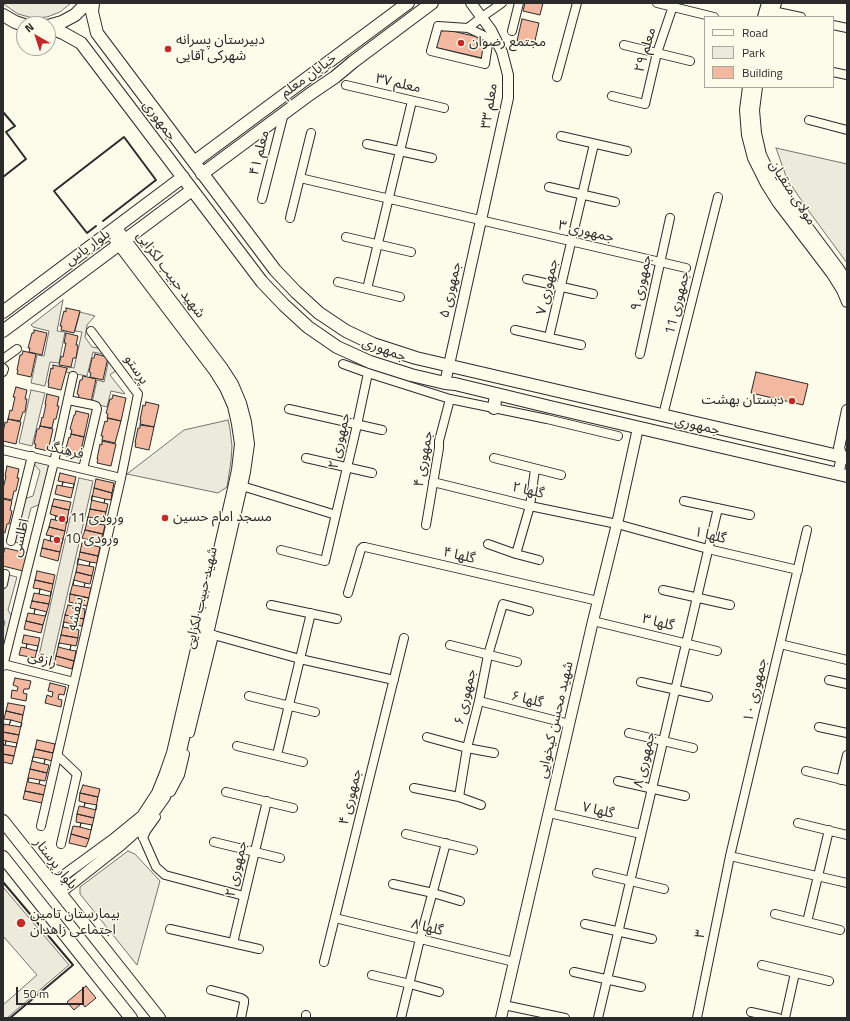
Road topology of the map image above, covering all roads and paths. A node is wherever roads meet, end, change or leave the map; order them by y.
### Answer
1 (87, 3) edge
2 (93, 3) edge
3 (408, 3) edge
4 (432, 3) edge
5 (471, 3) edge
6 (502, 3) edge
7 (519, 3) edge
8 (577, 3) edge
9 (657, 3) edge
10 (674, 5) edge
11 (770, 10) edge
12 (3, 15) edge
13 (711, 16) edge
14 (797, 16) edge
15 (482, 17) junction
16 (14, 24) edge
17 (56, 24) edge
18 (834, 25) edge
19 (468, 28) junction
20 (847, 28) edge
21 (56, 30) edge
22 (512, 31) dead end
23 (624, 45) dead end
24 (657, 53) junction
25 (690, 61) dead end
26 (834, 72) edge
27 (847, 75) edge
28 (557, 77) dead end
29 (346, 85) dead end
30 (748, 88) edge
31 (757, 88) edge
32 (612, 96) dead end
33 (412, 101) junction
34 (444, 108) dead end
35 (284, 113) junction
36 (809, 120) dead end
37 (847, 130) edge
38 (311, 133) dead end
39 (561, 136) dead end
40 (367, 144) dead end
41 (594, 144) junction
42 (400, 151) junction
43 (627, 151) dead end
44 (432, 158) dead end
45 (194, 162) junction
46 (202, 174) junction
47 (183, 178) junction
48 (300, 178) junction
49 (550, 187) dead end
50 (192, 190) junction
51 (582, 194) junction
52 (718, 197) dead end
53 (389, 198) junction
54 (262, 199) dead end
55 (615, 202) dead end
56 (290, 218) dead end
57 (670, 218) dead end
58 (481, 220) junction
59 (113, 229) junction
60 (346, 238) dead end
61 (572, 241) junction
62 (122, 242) junction
63 (378, 245) junction
64 (411, 252) dead end
65 (660, 262) junction
66 (686, 268) dead end
67 (59, 269) junction
68 (527, 279) dead end
69 (69, 281) junction
70 (338, 282) dead end
71 (847, 282) edge
72 (561, 287) junction
73 (367, 289) junction
74 (593, 294) dead end
75 (400, 297) dead end
76 (847, 302) edge
77 (3, 312) edge
78 (516, 330) dead end
79 (3, 331) edge
80 (91, 331) dead end
81 (549, 338) junction
82 (581, 345) dead end
83 (17, 349) dead end
84 (640, 354) dead end
85 (3, 359) edge
86 (343, 364) dead end
87 (448, 366) junction
88 (3, 368) edge
89 (3, 372) edge
90 (368, 373) junction
91 (73, 376) dead end
92 (445, 383) junction
93 (496, 394) junction
94 (450, 399) junction
95 (68, 400) junction
96 (494, 408) junction
97 (289, 409) dead end
98 (847, 410) edge
99 (663, 415) junction
100 (357, 425) junction
101 (638, 428) junction
102 (382, 430) dead end
103 (618, 436) dead end
104 (3, 450) edge
105 (32, 456) junction
106 (845, 456) edge
107 (306, 458) dead end
108 (494, 458) dead end
109 (54, 462) junction
110 (347, 468) junction
111 (535, 468) junction
112 (83, 469) junction
113 (372, 473) dead end
114 (561, 475) dead end
115 (842, 475) edge
116 (121, 478) junction
117 (433, 482) junction
118 (242, 486) junction
119 (234, 500) junction
120 (684, 501) dead end
121 (530, 506) junction
122 (718, 508) junction
123 (336, 515) junction
124 (750, 515) dead end
125 (618, 524) junction
126 (426, 525) dead end
127 (807, 530) dead end
128 (11, 541) dead end
129 (488, 544) dead end
130 (708, 549) junction
131 (281, 550) dead end
132 (516, 554) junction
133 (539, 560) dead end
134 (798, 570) junction
135 (5, 574) dead end
136 (3, 584) edge
137 (663, 590) dead end
138 (348, 593) dead end
139 (697, 597) junction
140 (598, 601) junction
141 (271, 605) dead end
142 (730, 605) dead end
143 (529, 611) dead end
144 (311, 613) junction
145 (337, 619) dead end
146 (593, 621) junction
147 (207, 634) junction
148 (404, 638) dead end
149 (686, 644) junction
150 (780, 644) junction
151 (450, 645) dead end
152 (717, 651) dead end
153 (488, 655) junction
154 (300, 659) junction
155 (847, 660) edge
156 (517, 662) dead end
157 (3, 664) edge
158 (394, 680) junction
159 (829, 680) dead end
160 (74, 682) junction
161 (641, 682) dead end
162 (847, 684) edge
163 (675, 689) junction
164 (249, 696) dead end
165 (708, 697) dead end
166 (479, 701) junction
167 (289, 705) junction
168 (315, 712) dead end
169 (569, 724) junction
170 (819, 726) dead end
171 (629, 733) dead end
172 (847, 733) edge
173 (427, 737) dead end
174 (663, 741) junction
175 (237, 746) dead end
176 (467, 748) junction
177 (693, 748) dead end
178 (494, 753) dead end
179 (57, 755) junction
180 (277, 755) junction
181 (847, 755) edge
182 (303, 762) dead end
183 (806, 771) dead end
184 (618, 781) dead end
185 (844, 781) edge
186 (414, 788) dead end
187 (652, 789) junction
188 (226, 792) dead end
189 (685, 796) dead end
190 (458, 797) junction
191 (267, 801) junction
192 (481, 805) dead end
193 (292, 808) dead end
194 (549, 813) junction
195 (3, 821) edge
196 (798, 823) dead end
197 (41, 826) dead end
198 (138, 830) junction
199 (829, 830) junction
200 (406, 834) dead end
201 (641, 834) junction
202 (847, 835) edge
203 (214, 842) dead end
204 (446, 843) junction
205 (61, 844) dead end
206 (473, 850) dead end
207 (255, 852) junction
208 (730, 856) junction
209 (3, 857) edge
210 (280, 858) dead end
211 (597, 873) dead end
212 (818, 876) junction
213 (630, 881) junction
214 (847, 883) edge
215 (393, 884) dead end
216 (56, 888) junction
217 (664, 888) dead end
218 (433, 893) junction
219 (244, 896) junction
220 (460, 901) dead end
221 (775, 914) dead end
222 (335, 918) junction
223 (807, 922) junction
224 (585, 924) dead end
225 (170, 929) dead end
226 (840, 930) dead end
227 (619, 932) junction
228 (652, 939) dead end
229 (420, 940) junction
230 (233, 943) junction
231 (259, 949) dead end
232 (324, 962) dead end
233 (514, 962) junction
234 (762, 965) dead end
235 (574, 972) dead end
236 (795, 973) junction
237 (372, 975) dead end
238 (607, 979) junction
239 (829, 981) dead end
240 (410, 984) junction
241 (641, 987) dead end
242 (210, 990) dead end
243 (439, 992) dead end
244 (504, 1005) junction
245 (751, 1012) dead end
246 (131, 1018) edge
247 (159, 1018) edge
248 (240, 1018) edge
249 (401, 1018) edge
250 (501, 1018) edge
251 (564, 1018) edge
252 (598, 1018) edge
253 (697, 1018) edge
254 (778, 1018) edge
255 (785, 1018) edge

1 - 17 main road
2 - 45 main road, جمهوری
3 - 45 main road, خیابان معلم
4 - 35 main road, خیابان معلم
5 - 15 street, معلم ۳۳
6 - 15 street
7 - 22 street
8 - 28 street
9 - 10 street
10 - 13 street
10 - 24 street, معلم ۲۹
11 - 14 street
12 - 16 main road
15 - 19 street
15 - 58 street, معلم ۳۳
18 - 20 street
19 - 19 street
21 - 47 main road, جمهوری
23 - 24 street
24 - 25 street
24 - 32 street, معلم ۲۹
26 - 27 street
29 - 33 street, معلم ۳۷
30 - 76 street, مولای متقیان
31 - 71 street, مولای متقیان
33 - 34 street, معلم ۳۷
33 - 42 street
35 - 46 main road, خیابان معلم
35 - 54 street, معلم ۴۱
36 - 37 street
38 - 48 street
39 - 41 street
40 - 42 street
41 - 43 street
41 - 51 street, جمهوری ۷
42 - 44 street
42 - 53 street
45 - 46 main road, جمهوری
46 - 87 main road, جمهوری
47 - 50 main road, جمهوری
47 - 59 main road, بلوار یاس
48 - 53 street, جمهوری ۳
48 - 56 street
49 - 51 street
50 - 62 main road, بلوار یاس
50 - 92 main road, جمهوری
51 - 55 street
51 - 61 street, جمهوری ۷
52 - 99 street, جمهوری 11
53 - 58 street, جمهوری ۳
53 - 63 street
57 - 65 street, جمهوری ۹
58 - 61 street, جمهوری ۳
58 - 87 street, جمهوری ۵
59 - 62 street, شهید حبیب لکزایی
59 - 67 main road, بلوار یاس
60 - 63 street
61 - 65 street, جمهوری ۳
61 - 72 street, جمهوری ۷
62 - 69 main road, بلوار یاس
62 - 118 street, شهید حبیب لکزایی
62 - 119 street, شهید حبیب لکزایی
63 - 64 street
63 - 73 street
65 - 66 street, جمهوری ۳
65 - 84 street, جمهوری ۹
67 - 69 main road
67 - 77 main road, بلوار یاس
68 - 72 street
69 - 79 main road, بلوار یاس
70 - 73 street
72 - 74 street
72 - 81 street, جمهوری ۷
73 - 75 street
78 - 81 street
80 - 116 street, پرستو
81 - 82 street
83 - 85 street
86 - 90 street
87 - 92 street, جمهوری ۵
87 - 99 main road, جمهوری
88 - 89 street
90 - 94 street
90 - 100 street, جمهوری ۲
91 - 95 street, اطلسی
92 - 93 main road, جمهوری
93 - 96 main road
93 - 101 main road, جمهوری
94 - 96 street
94 - 117 street, جمهوری ۴
95 - 109 street, اطلسی
95 - 112 street
96 - 103 street
97 - 100 street
98 - 106 street
99 - 106 main road, جمهوری
100 - 102 street
100 - 110 street, جمهوری ۲
101 - 115 main road, جمهوری
101 - 125 street, شهید محسن کیخوایی
104 - 105 street, فرهنگ
105 - 109 street, فرهنگ
105 - 128 street
106 - 115 street
107 - 110 street
108 - 111 street
109 - 112 street, فرهنگ
109 - 157 street, اطلسی
110 - 113 street
110 - 123 street, جمهوری ۲
111 - 114 street
111 - 121 street
112 - 116 street, فرهنگ
116 - 160 street, بنفشه
117 - 121 street, گلها ۲
117 - 126 street, جمهوری ۴
118 - 119 street, شهید حبیب لکزایی
118 - 123 street
119 - 147 street, شهید حبیب لکزایی
120 - 122 street
121 - 125 street, گلها ۲
121 - 132 street
122 - 124 street
122 - 130 street, جمهوری ۸
123 - 131 street, جمهوری ۲
125 - 130 street, گلها ۱
125 - 140 street, شهید محسن کیخوایی
127 - 134 street, جمهوری ۱۰
129 - 132 street
130 - 134 street, گلها ۱
130 - 139 street, جمهوری ۸
132 - 133 street
134 - 150 street, جمهوری ۱۰
135 - 136 street
137 - 139 street
138 - 140 street, گلها ۴
139 - 142 street
139 - 149 street, جمهوری ۸
140 - 146 street, شهید محسن کیخوایی
141 - 144 street
143 - 153 street, جمهوری ۶
144 - 145 street
144 - 154 street
146 - 149 street, گلها ۳
146 - 169 street, شهید محسن کیخوایی
147 - 154 street
147 - 198 street, شهید حبیب لکزایی
148 - 158 street, جمهوری ۴
149 - 152 street, گلها ۳
149 - 163 street, جمهوری ۸
150 - 155 street
150 - 208 street, جمهوری ۱۰
151 - 153 street
153 - 156 street
153 - 166 street, جمهوری ۶
154 - 158 street
154 - 167 street
157 - 160 street, رازقی
158 - 222 street, جمهوری ۴
159 - 162 street
160 - 179 street, بنفشه
161 - 163 street
163 - 165 street
163 - 174 street, جمهوری ۸
164 - 167 street
166 - 169 street, گلها ۶
166 - 176 street, جمهوری ۶
167 - 168 street
167 - 180 street
169 - 194 street, شهید محسن کیخوایی
170 - 172 street
171 - 174 street
173 - 176 street
174 - 177 street
174 - 187 street, جمهوری ۸
175 - 180 street
176 - 178 street
176 - 190 street, جمهوری ۶
179 - 197 street, بنفشه
179 - 205 street
180 - 182 street
181 - 185 street
183 - 185 street
184 - 187 street
186 - 190 street
187 - 189 street
187 - 201 street, جمهوری ۸
188 - 191 street
190 - 192 street
191 - 193 street
191 - 207 street, جمهوری ۲
194 - 201 street, گلها ۷
194 - 233 street, شهید محسن کیخوایی
195 - 216 main road, بلوار پرستار
196 - 199 street
198 - 216 street, شهید حبیب لکزایی
198 - 219 street
199 - 202 street
199 - 212 street
200 - 204 street
201 - 213 street, جمهوری ۸
203 - 207 street
204 - 206 street
204 - 218 street
207 - 210 street
207 - 219 street, جمهوری ۲
208 - 212 street
208 - 253 street, ۳
209 - 246 main road
211 - 213 street
212 - 214 street
212 - 223 street
213 - 217 street
213 - 227 street, جمهوری ۸
215 - 218 street
216 - 247 main road, بلوار پرستار
218 - 220 street
218 - 229 street
219 - 230 street, جمهوری ۲
221 - 223 street
222 - 229 street, گلها ۸
222 - 232 street, جمهوری ۴
223 - 226 street
224 - 227 street
225 - 230 street
227 - 228 street
227 - 238 street, جمهوری ۸
229 - 233 street, گلها ۸
229 - 240 street
230 - 231 street
233 - 244 street, شهید محسن کیخوایی
234 - 236 street
235 - 238 street
236 - 239 street
236 - 255 street
237 - 240 street
238 - 241 street
238 - 252 street, جمهوری ۸
240 - 243 street
240 - 249 street
242 - 248 street
244 - 250 street, شهید محسن کیخوایی
244 - 251 street
245 - 254 street

